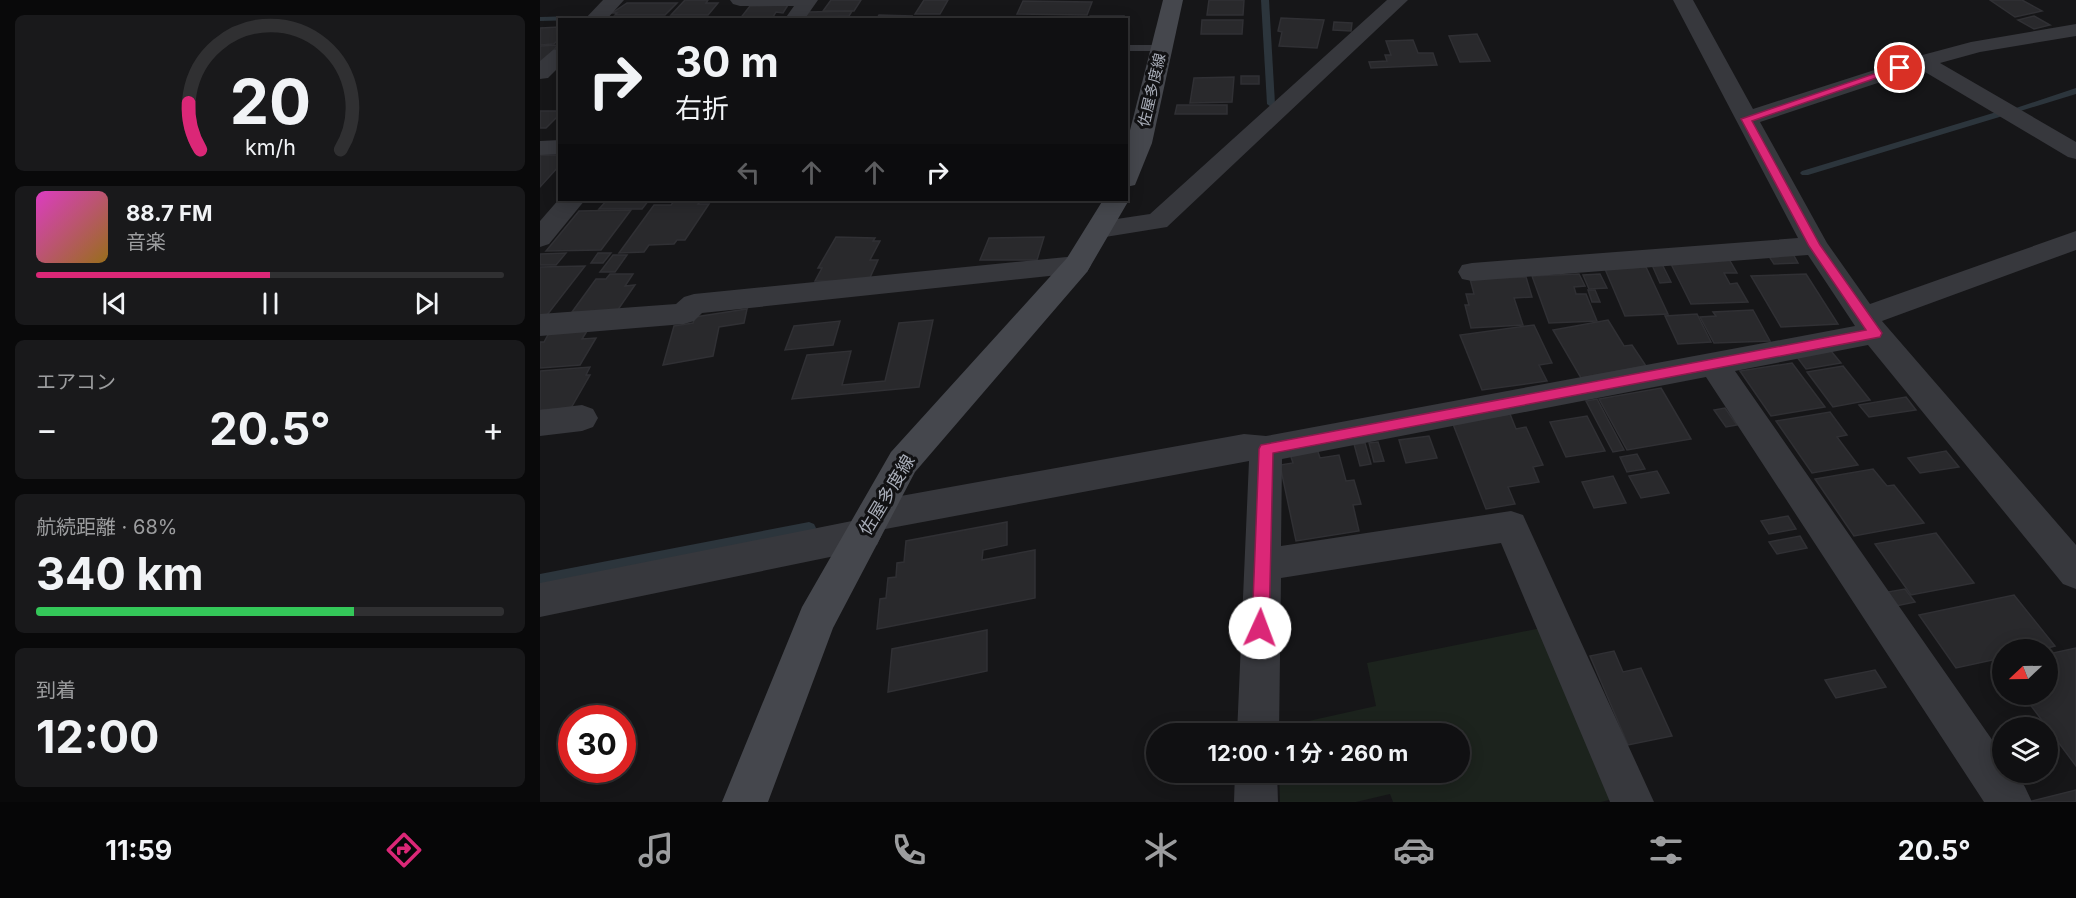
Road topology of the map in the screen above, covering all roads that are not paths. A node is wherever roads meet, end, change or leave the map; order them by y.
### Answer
1 (614, 0) edge
2 (1173, 0) edge
3 (1398, 0) edge
4 (1683, 0) edge
5 (737, 5) edge
6 (596, 18) edge
7 (795, 18) edge
8 (2076, 30) edge
9 (1128, 48) edge
10 (1162, 48) junction
11 (558, 56) edge
12 (1922, 61) junction
13 (540, 74) edge
14 (1746, 119) junction
15 (558, 147) edge
16 (540, 148) edge
17 (2076, 152) edge
18 (1128, 174) edge
19 (571, 201) edge
20 (1108, 214) edge
21 (540, 238) edge
22 (2076, 240) edge
23 (1815, 246) junction
24 (1077, 265) junction
25 (1472, 272) dead end
26 (540, 325) edge
27 (1869, 325) junction
28 (1714, 364) junction
29 (582, 418) dead end
30 (540, 423) edge
31 (1266, 449) junction
32 (869, 525) junction
33 (1262, 565) junction
34 (2076, 572) edge
35 (540, 600) edge
36 (1257, 723) edge
37 (1256, 783) edge
38 (745, 802) edge
39 (1256, 802) edge
40 (1632, 802) edge
41 (2010, 802) edge

1 - 6 street
2 - 10 main road, 佐屋多度線
3 - 20 street
4 - 14 street
5 - 7 street
8 - 12 street
9 - 10 lane
10 - 18 main road, 佐屋多度線
11 - 13 street
12 - 14 street
12 - 17 street
14 - 23 street
15 - 16 street
19 - 21 street
20 - 24 main road, 佐屋多度線
22 - 27 street
23 - 25 street
23 - 27 street
24 - 26 street
24 - 32 main road, 佐屋多度線
27 - 28 street
27 - 34 street
28 - 31 street
28 - 41 street
29 - 30 street
31 - 32 street
31 - 33 street
32 - 35 street
32 - 38 main road, 佐屋多度線
33 - 36 street
33 - 40 street
37 - 39 street

